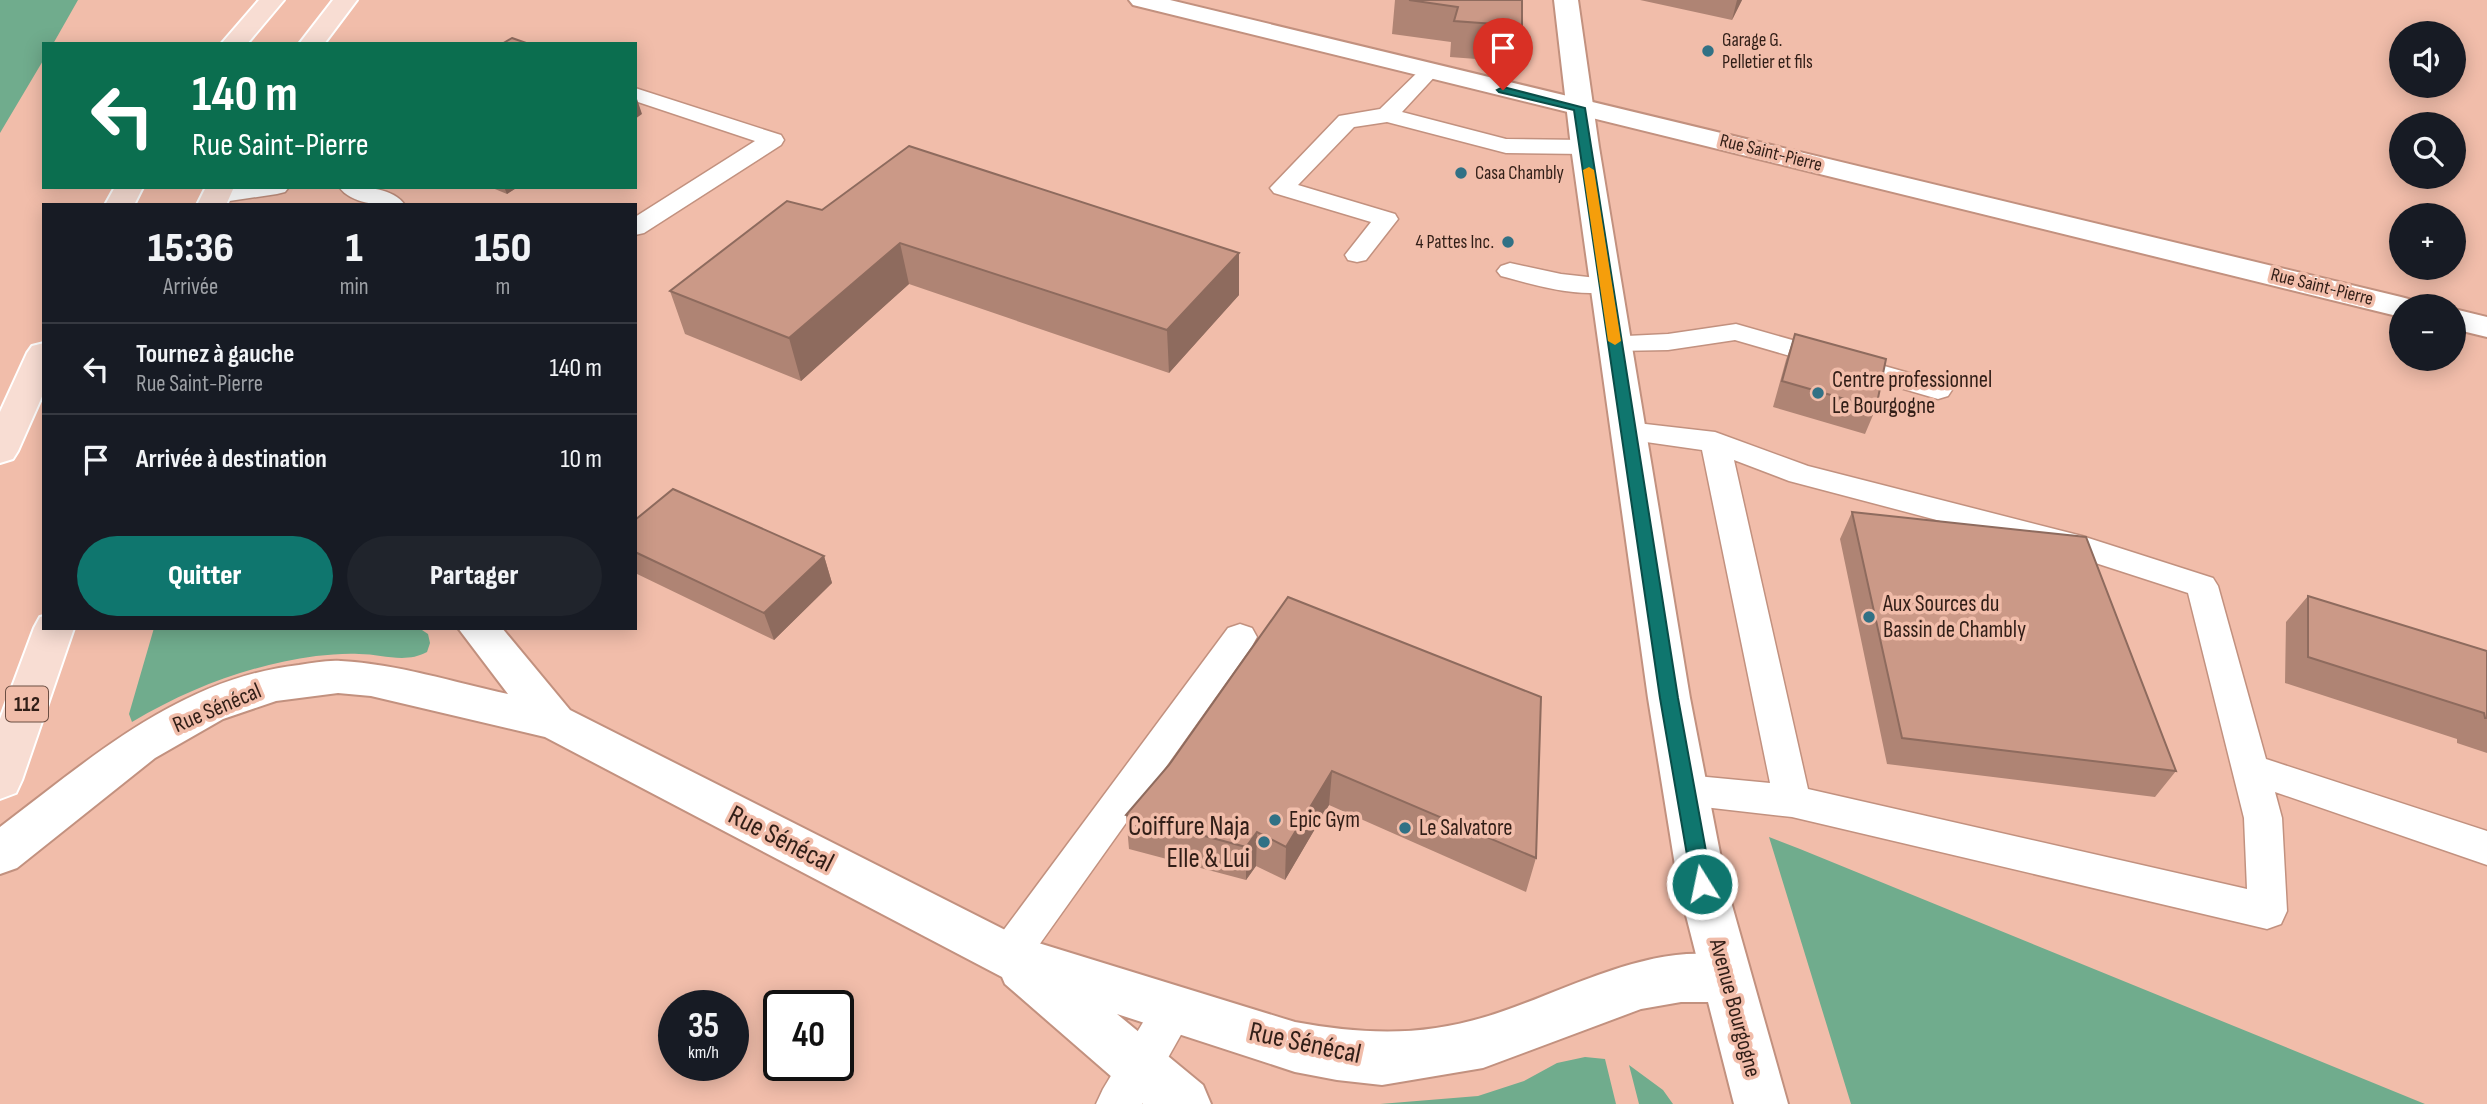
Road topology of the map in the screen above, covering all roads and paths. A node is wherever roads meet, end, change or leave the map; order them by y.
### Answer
1 (272, 0) edge
2 (345, 0) edge
3 (1142, 0) edge
4 (1566, 0) edge
5 (235, 42) edge
6 (313, 42) edge
7 (1429, 72) junction
8 (637, 94) edge
9 (1579, 108) junction
10 (1387, 115) junction
11 (1585, 147) junction
12 (263, 189) edge
13 (356, 189) edge
14 (216, 196) edge
15 (388, 203) edge
16 (637, 227) edge
17 (1357, 255) dead end
18 (1510, 271) dead end
19 (1606, 285) junction
20 (2389, 304) edge
21 (2466, 322) edge
22 (2487, 327) edge
23 (1615, 343) junction
24 (42, 357) edge
25 (1938, 390) dead end
26 (1628, 431) junction
27 (1715, 442) junction
28 (0, 451) edge
29 (53, 630) edge
30 (480, 630) edge
31 (1240, 637) dead end
32 (555, 722) junction
33 (2250, 769) junction
34 (0, 780) edge
35 (1686, 790) junction
36 (1792, 801) junction
37 (2487, 848) edge
38 (0, 854) edge
39 (1008, 956) junction
40 (1727, 979) junction
41 (1175, 1008) junction
42 (1129, 1086) edge
43 (1184, 1104) edge
44 (1760, 1104) edge

1 - 5 main road
2 - 6 main road
3 - 7 street, Rue Saint-Pierre
4 - 9 street, Avenue Bourgogne
7 - 9 street, Rue Saint-Pierre
7 - 10 lane
8 - 16 lane
9 - 11 street, Avenue Bourgogne
9 - 20 street, Rue Saint-Pierre
10 - 11 lane
10 - 17 lane
11 - 19 street, Avenue Bourgogne
12 - 14 lane
13 - 15 lane
18 - 19 lane
19 - 23 street, Avenue Bourgogne
21 - 22 street
23 - 25 lane
23 - 26 street, Avenue Bourgogne
24 - 28 main road
26 - 27 lane
26 - 35 street, Avenue Bourgogne
27 - 33 lane
27 - 36 lane
29 - 34 main road, 112
30 - 32 street, Rue Sénécal
31 - 39 lane
32 - 38 street, Rue Sénécal
32 - 39 street, Rue Sénécal
33 - 36 lane
33 - 37 lane
35 - 36 lane
35 - 40 street, Avenue Bourgogne
39 - 41 street, Rue Sénécal
39 - 42 street, Rue Sénécal
40 - 41 street, Rue Sénécal
40 - 44 street, Avenue Bourgogne
41 - 42 lane
42 - 43 street, Rue Sénécal

